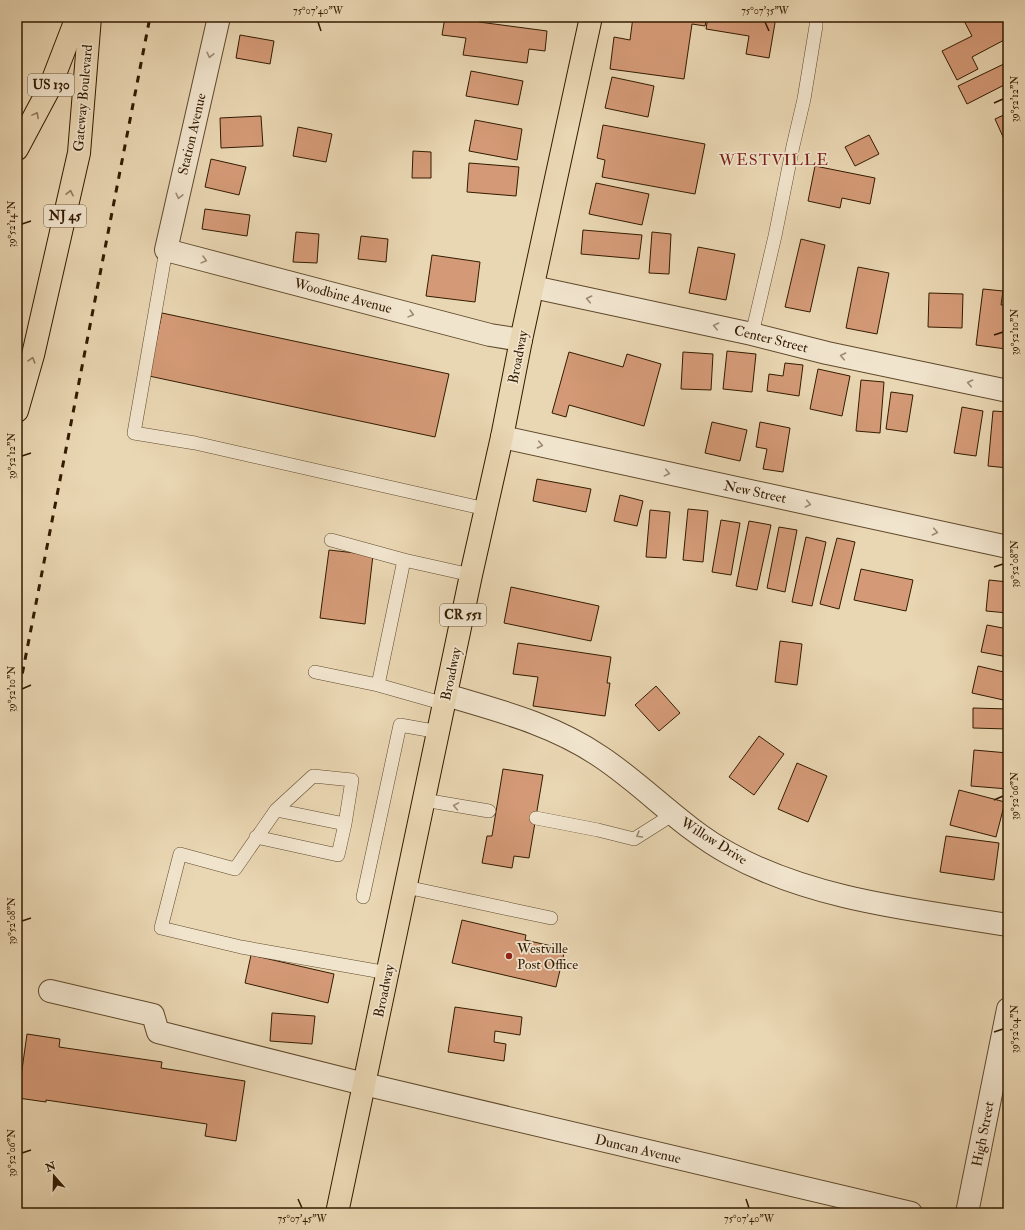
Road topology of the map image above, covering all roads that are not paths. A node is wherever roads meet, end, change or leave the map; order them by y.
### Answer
1 (77, 17) edge
2 (90, 17) edge
3 (219, 17) edge
4 (591, 17) edge
5 (816, 22) edge
6 (17, 150) edge
7 (166, 250) junction
8 (533, 286) junction
9 (752, 334) junction
10 (521, 340) junction
11 (1008, 391) edge
12 (17, 411) edge
13 (502, 437) junction
14 (486, 509) junction
15 (331, 540) dead end
16 (1008, 548) edge
17 (404, 560) junction
18 (471, 575) junction
19 (315, 672) dead end
20 (378, 685) junction
21 (446, 699) junction
22 (439, 732) junction
23 (424, 800) junction
24 (276, 810) junction
25 (489, 811) dead end
26 (672, 815) junction
27 (536, 818) dead end
28 (345, 824) junction
29 (256, 838) junction
30 (406, 887) junction
31 (363, 897) dead end
32 (551, 918) dead end
33 (1008, 925) edge
34 (388, 973) junction
35 (50, 991) dead end
36 (1008, 1009) edge
37 (364, 1084) junction
38 (337, 1213) edge
39 (911, 1213) edge
40 (967, 1213) edge

6 -> 1 main road, US 130
12 -> 2 main road, Gateway Boulevard / NJ 45
3 -> 7 street, Station Avenue
4 - 8 main road, Broadway / CR 551
5 - 9 lane
7 -> 10 street, Woodbine Avenue
7 - 14 lane
9 -> 8 street, Center Street
8 - 10 main road, Broadway / CR 551
11 -> 9 street, Center Street
10 - 13 main road, Broadway / CR 551
13 - 14 main road, Broadway / CR 551
13 -> 16 street, New Street
14 - 18 main road, Broadway / CR 551
15 - 17 lane
17 - 18 lane
17 - 20 lane
18 - 21 main road, Broadway / CR 551
19 - 20 lane
20 - 21 lane
21 - 22 main road, Broadway / CR 551
21 - 26 street, Willow Drive
22 - 23 main road, Broadway / CR 551
22 - 31 lane
25 -> 23 lane
23 - 30 main road, Broadway / CR 551
24 - 28 lane
24 - 28 lane
24 - 29 lane
26 -> 27 lane
26 - 33 street, Willow Drive
28 - 29 lane
29 - 34 lane
30 - 32 lane
30 - 34 main road, Broadway / CR 551
34 - 37 main road, Broadway / CR 551
35 - 37 street, Duncan Avenue
36 - 40 street, High Street
37 - 38 main road, Broadway / CR 551
37 - 39 street, Duncan Avenue

